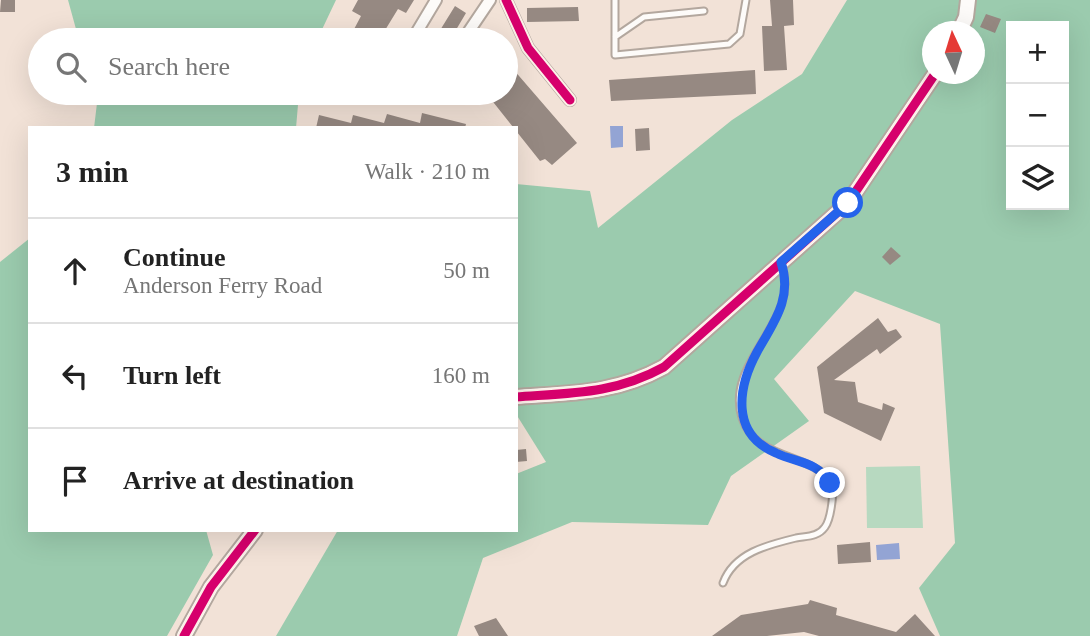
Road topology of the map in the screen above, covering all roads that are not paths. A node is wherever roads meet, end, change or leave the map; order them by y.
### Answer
1 (436, 0) edge
2 (490, 0) edge
3 (506, 0) edge
4 (615, 0) edge
5 (746, 0) edge
6 (968, 0) edge
7 (704, 10) dead end
8 (965, 21) edge
9 (419, 28) edge
10 (471, 28) edge
11 (615, 37) junction
12 (928, 84) edge
13 (570, 100) dead end
14 (781, 262) junction
15 (518, 397) edge
16 (253, 532) edge
17 (723, 583) dead end
18 (184, 636) edge

1 - 9 street
2 - 10 street
3 - 13 street
4 - 11 lane
5 - 11 lane
6 - 8 street
7 - 11 lane
12 - 14 street
14 - 15 street
14 - 17 lane
16 - 18 street

